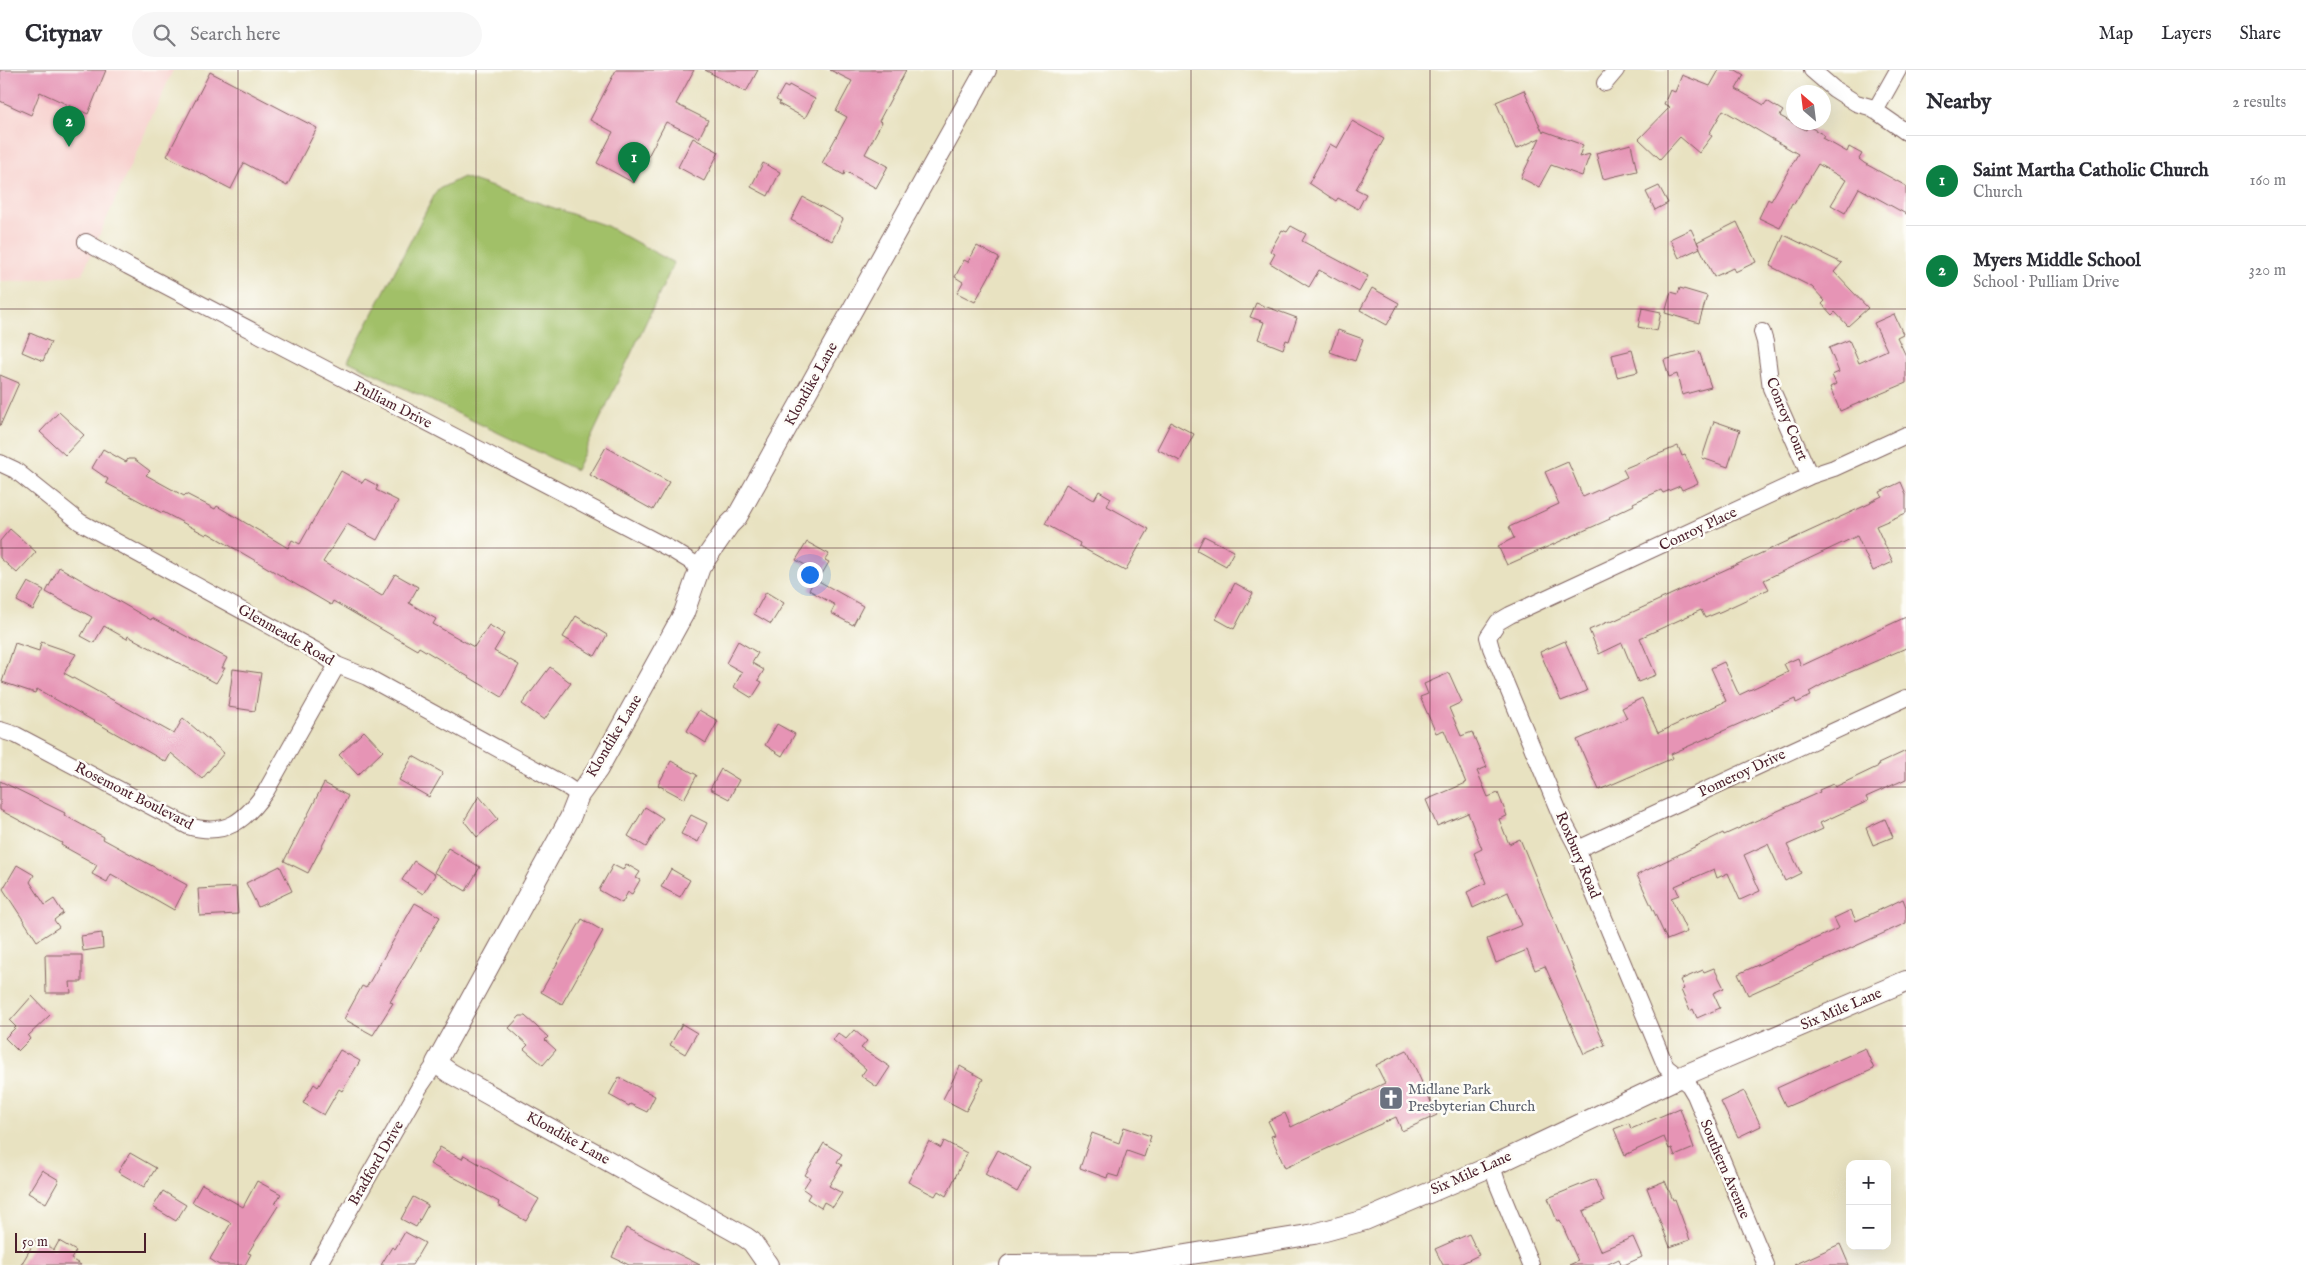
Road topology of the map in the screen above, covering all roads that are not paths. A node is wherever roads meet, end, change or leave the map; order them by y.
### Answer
1 (986, 70) edge
2 (1616, 70) edge
3 (1812, 70) edge
4 (1898, 70) edge
5 (1605, 83) dead end
6 (1875, 111) junction
7 (1906, 132) edge
8 (86, 242) dead end
9 (1762, 332) dead end
10 (1906, 435) edge
11 (0, 463) edge
12 (1810, 476) junction
13 (700, 567) junction
14 (1492, 627) joint
15 (337, 664) junction
16 (1906, 698) edge
17 (0, 730) edge
18 (579, 795) junction
19 (1578, 848) junction
20 (1906, 981) edge
21 (436, 1063) junction
22 (1678, 1078) junction
23 (1492, 1166) junction
24 (1130, 1264) edge
25 (318, 1265) edge
26 (768, 1265) edge
27 (1010, 1265) edge
28 (1532, 1265) edge
29 (1766, 1265) edge

1 - 13 street, Klondike Lane
2 - 5 street
3 - 6 street
4 - 6 street
6 - 7 street
8 - 13 street, Pulliam Drive
9 - 12 street, Conroy Court
10 - 12 street, Conroy Place
11 - 15 street, Glenmeade Road
12 - 14 street, Conroy Place
13 - 18 street, Klondike Lane
14 - 19 street, Roxbury Road
15 - 17 street, Rosemont Boulevard
15 - 18 street, Glenmeade Road
16 - 19 street, Pomeroy Drive
18 - 21 street, Klondike Lane
19 - 22 street, Roxbury Road
20 - 22 street, Six Mile Lane
21 - 25 street, Bradford Drive
21 - 26 street, Klondike Lane
22 - 23 street, Six Mile Lane
22 - 29 street, Southern Avenue
23 - 24 street, Six Mile Lane
23 - 28 street
24 - 27 street, Six Mile Lane

